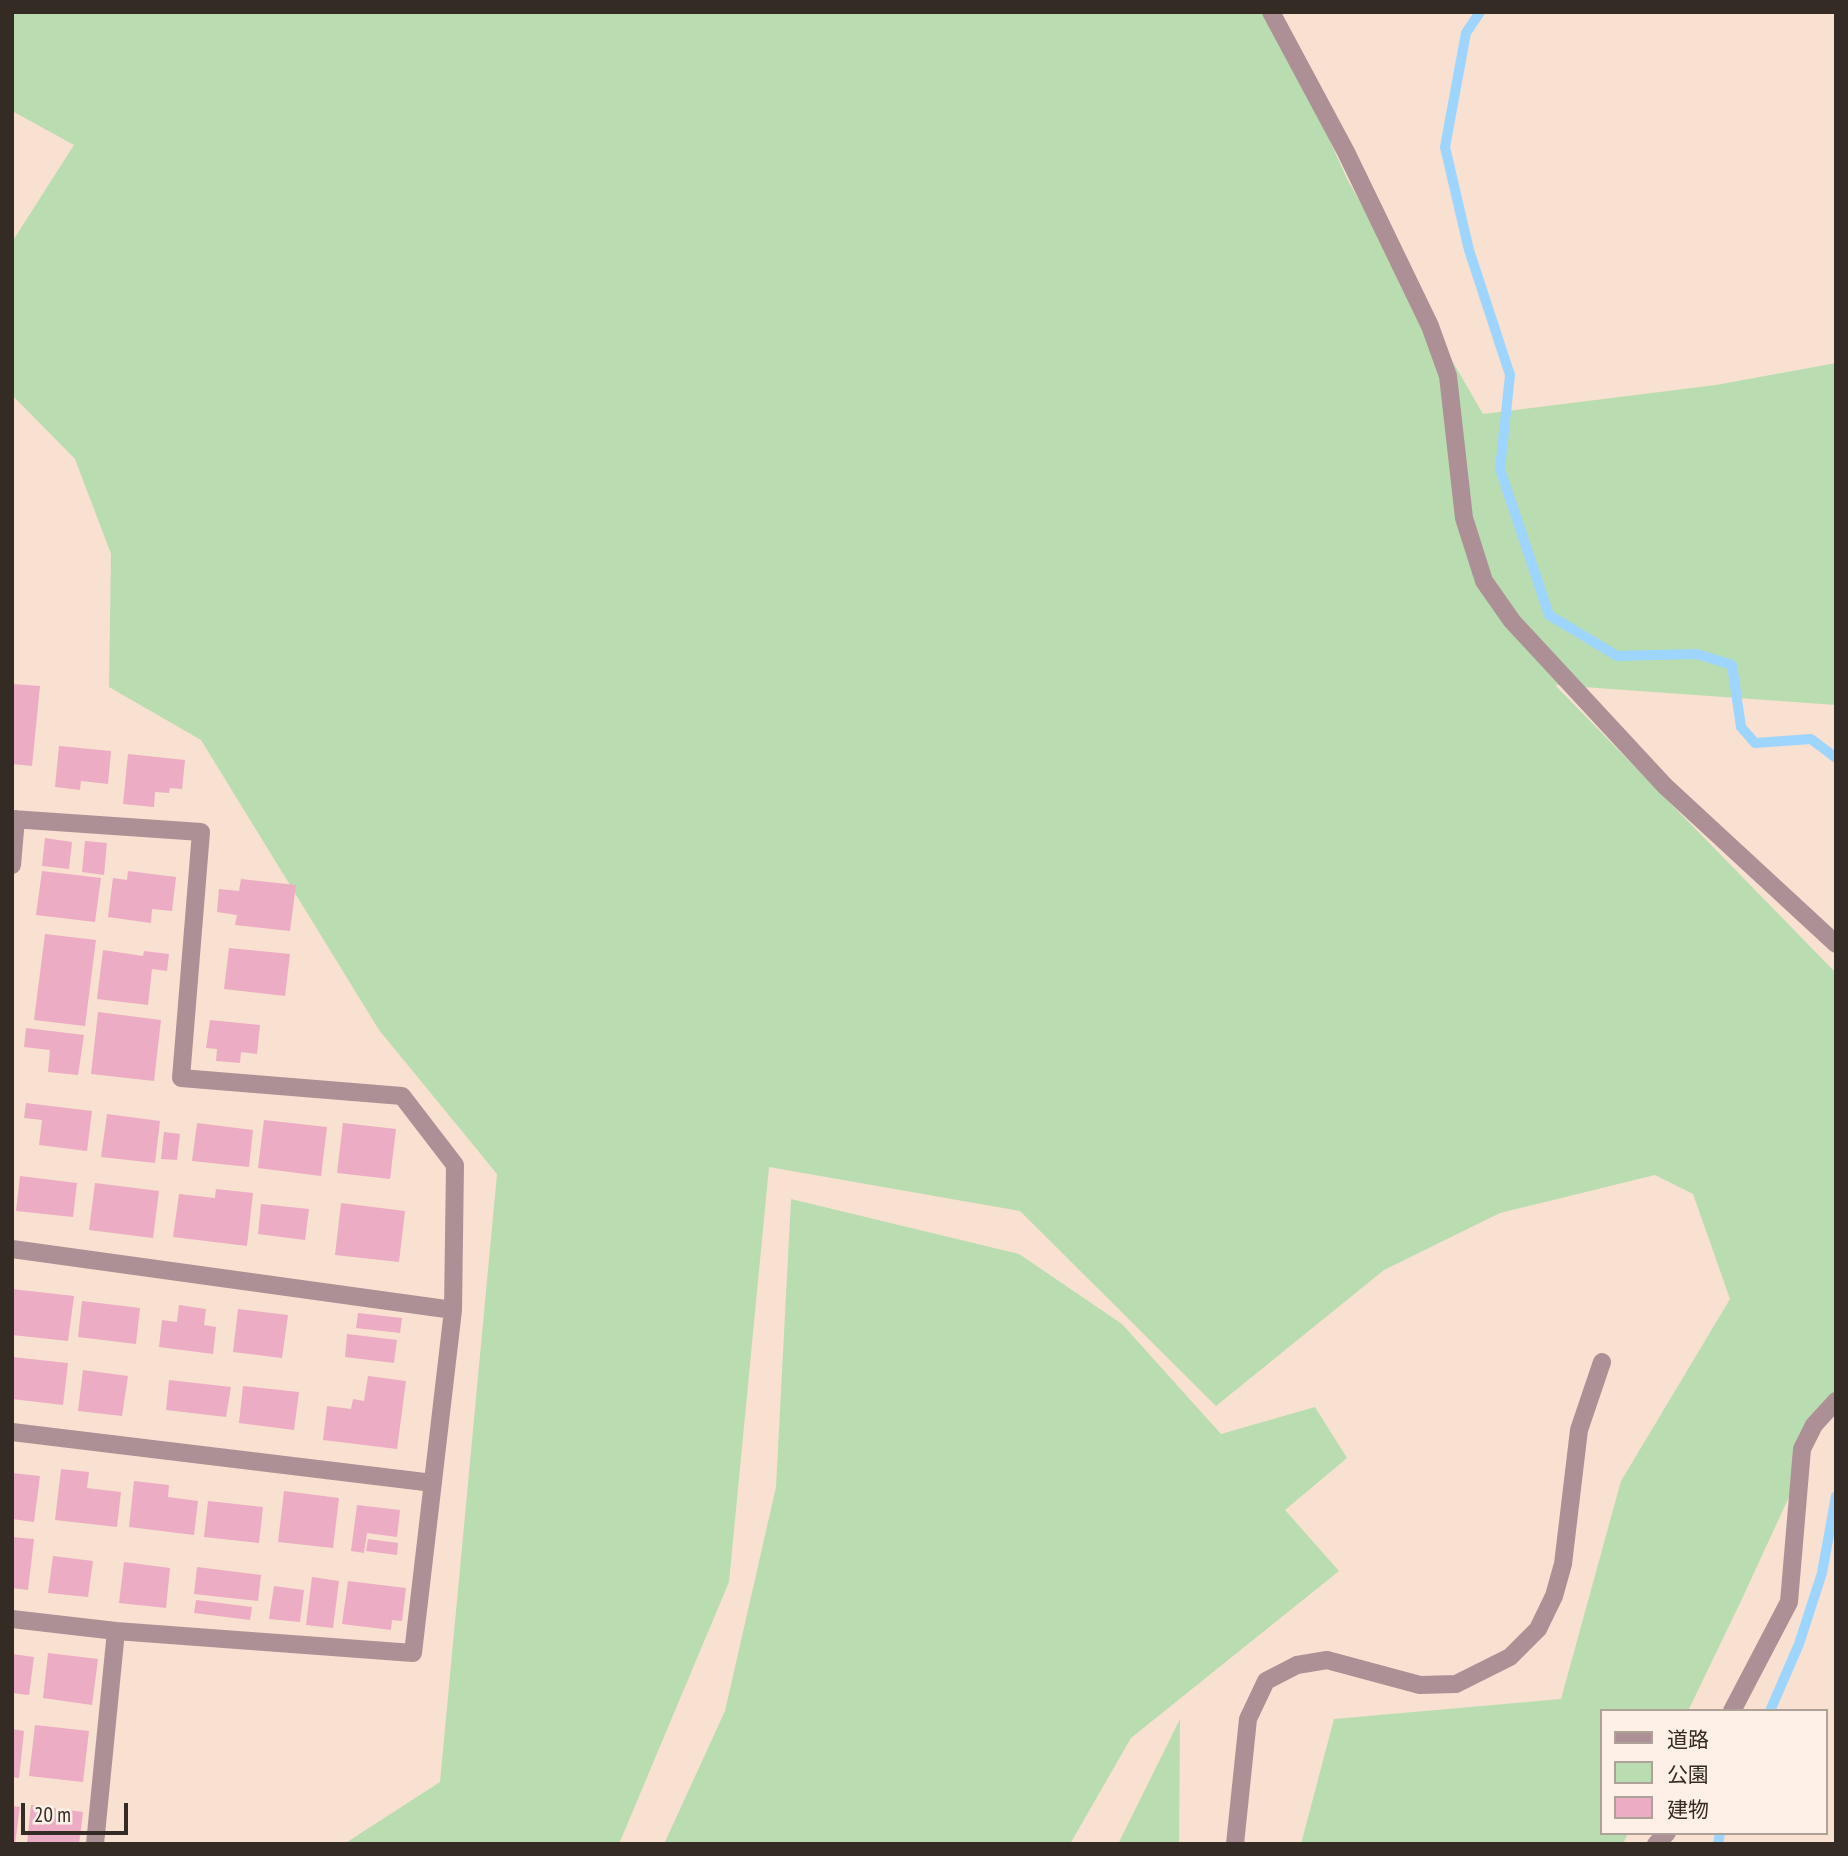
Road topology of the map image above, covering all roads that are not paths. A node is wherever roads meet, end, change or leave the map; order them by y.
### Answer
1 (1271, 12) edge
2 (14, 819) edge
3 (12, 865) edge
4 (1836, 944) edge
5 (12, 1249) edge
6 (453, 1310) junction
7 (1602, 1362) dead end
8 (1836, 1401) edge
9 (12, 1432) edge
10 (433, 1483) junction
11 (12, 1619) edge
12 (116, 1631) junction
13 (1733, 1709) edge
14 (95, 1844) edge
15 (1235, 1844) edge

1 - 4 street
2 - 3 street
2 - 6 street
5 - 6 street
6 - 10 street
7 - 15 street
8 - 13 street
9 - 10 street
10 - 12 street
11 - 12 street
12 - 14 street

